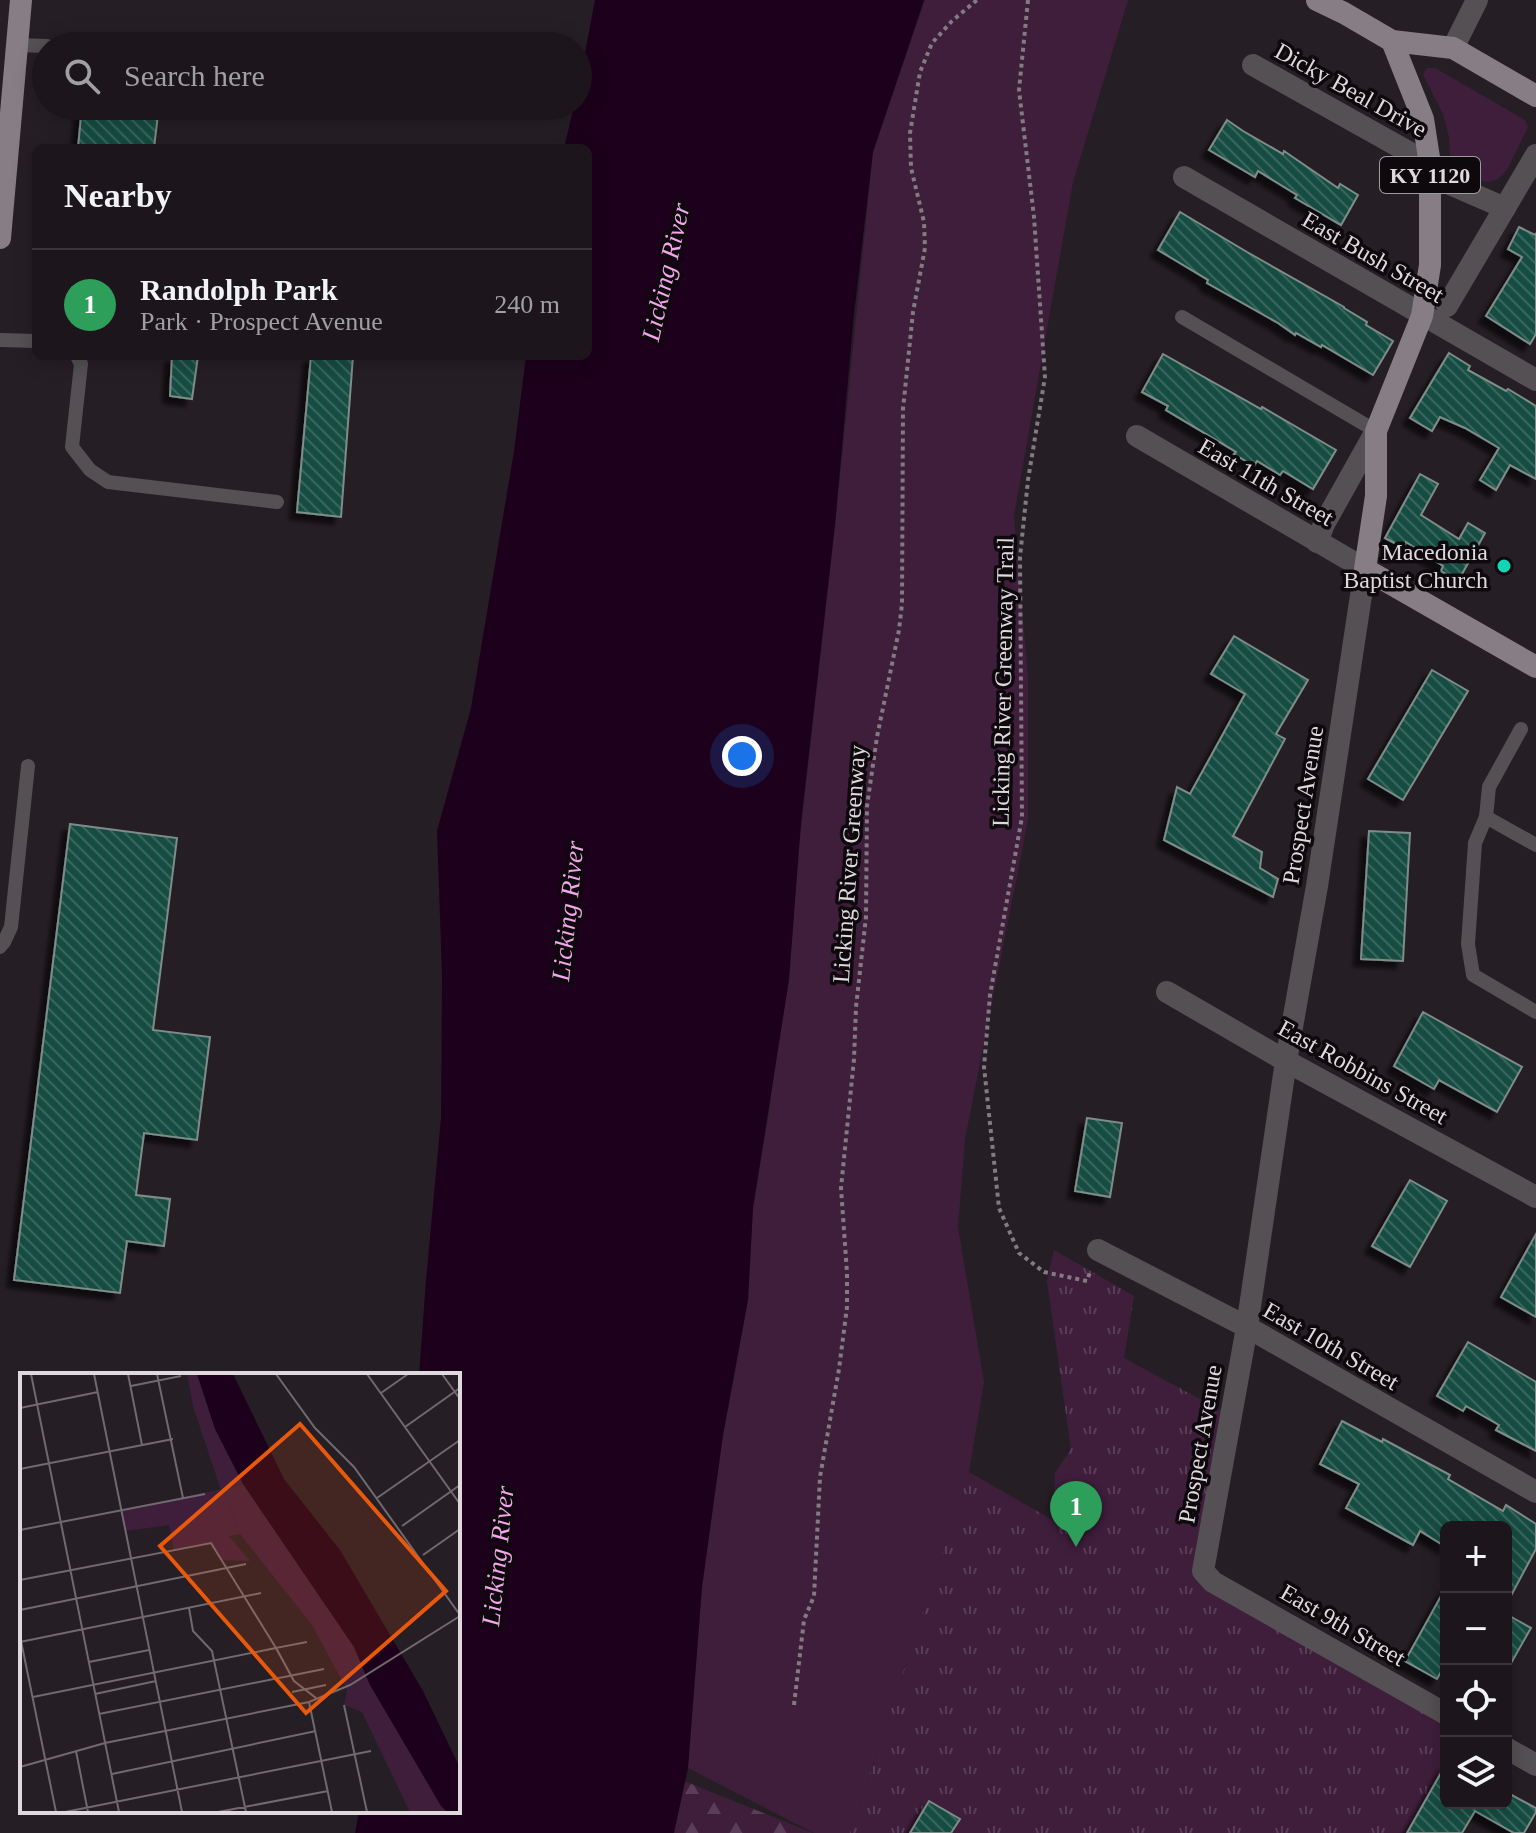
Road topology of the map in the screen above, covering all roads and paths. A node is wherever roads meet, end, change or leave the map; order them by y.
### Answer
1 (21, 0) edge
2 (977, 0) edge
3 (1028, 0) edge
4 (1317, 0) edge
5 (1477, 0) edge
6 (1392, 41) junction
7 (17, 45) junction
8 (32, 46) edge
9 (1453, 48) junction
10 (1253, 65) dead end
11 (1536, 96) edge
12 (1536, 155) edge
13 (1430, 164) junction
14 (1184, 177) dead end
15 (1505, 208) junction
16 (0, 238) edge
17 (1447, 306) dead end
18 (1422, 316) junction
19 (1182, 317) dead end
20 (0, 340) edge
21 (32, 341) edge
22 (79, 360) edge
23 (1536, 380) edge
24 (1376, 431) junction
25 (1137, 436) dead end
26 (277, 502) dead end
27 (1317, 542) junction
28 (1365, 569) junction
29 (1536, 667) edge
30 (1521, 729) dead end
31 (28, 766) dead end
32 (1486, 817) junction
33 (1536, 845) edge
34 (0, 947) edge
35 (1167, 992) dead end
36 (1536, 1012) edge
37 (1286, 1061) junction
38 (1536, 1197) edge
39 (1098, 1250) joint
40 (1247, 1327) junction
41 (1536, 1492) edge
42 (1213, 1582) joint
43 (794, 1705) dead end
44 (1440, 1711) edge
45 (1512, 1751) edge
46 (1536, 1765) edge

1 - 7 main road
2 - 43 path, Licking River Greenway
3 - 39 path, Licking River Greenway Trail
4 - 6 main road
5 - 9 street
6 - 9 main road
6 - 13 main road, Prospect Avenue / KY 1120
7 - 8 lane
7 - 16 main road
9 - 11 main road
10 - 13 street, Dicky Beal Drive
12 - 15 street
13 - 15 street, Dicky Beal Drive
13 - 18 main road, Prospect Avenue / KY 1120
14 - 18 street, East Bush Street
15 - 17 street
18 - 23 street, East Bush Street
18 - 24 main road, Prospect Avenue / KY 1120
19 - 24 lane
20 - 21 lane
22 - 26 lane
24 - 27 street
24 - 28 main road, Prospect Avenue / KY 1120
25 - 27 street, East 11th Street
27 - 28 street, East 11th Street
28 - 29 main road, East 11th Street
28 - 37 street, Prospect Avenue
30 - 32 lane
31 - 34 lane
32 - 33 lane
32 - 36 lane
35 - 37 street, East Robbins Street
37 - 38 street, East Robbins Street
37 - 40 street, Prospect Avenue
39 - 40 street, East 10th Street
40 - 41 street, East 10th Street
40 - 42 street, Prospect Avenue
42 - 44 street, East 9th Street
45 - 46 street

